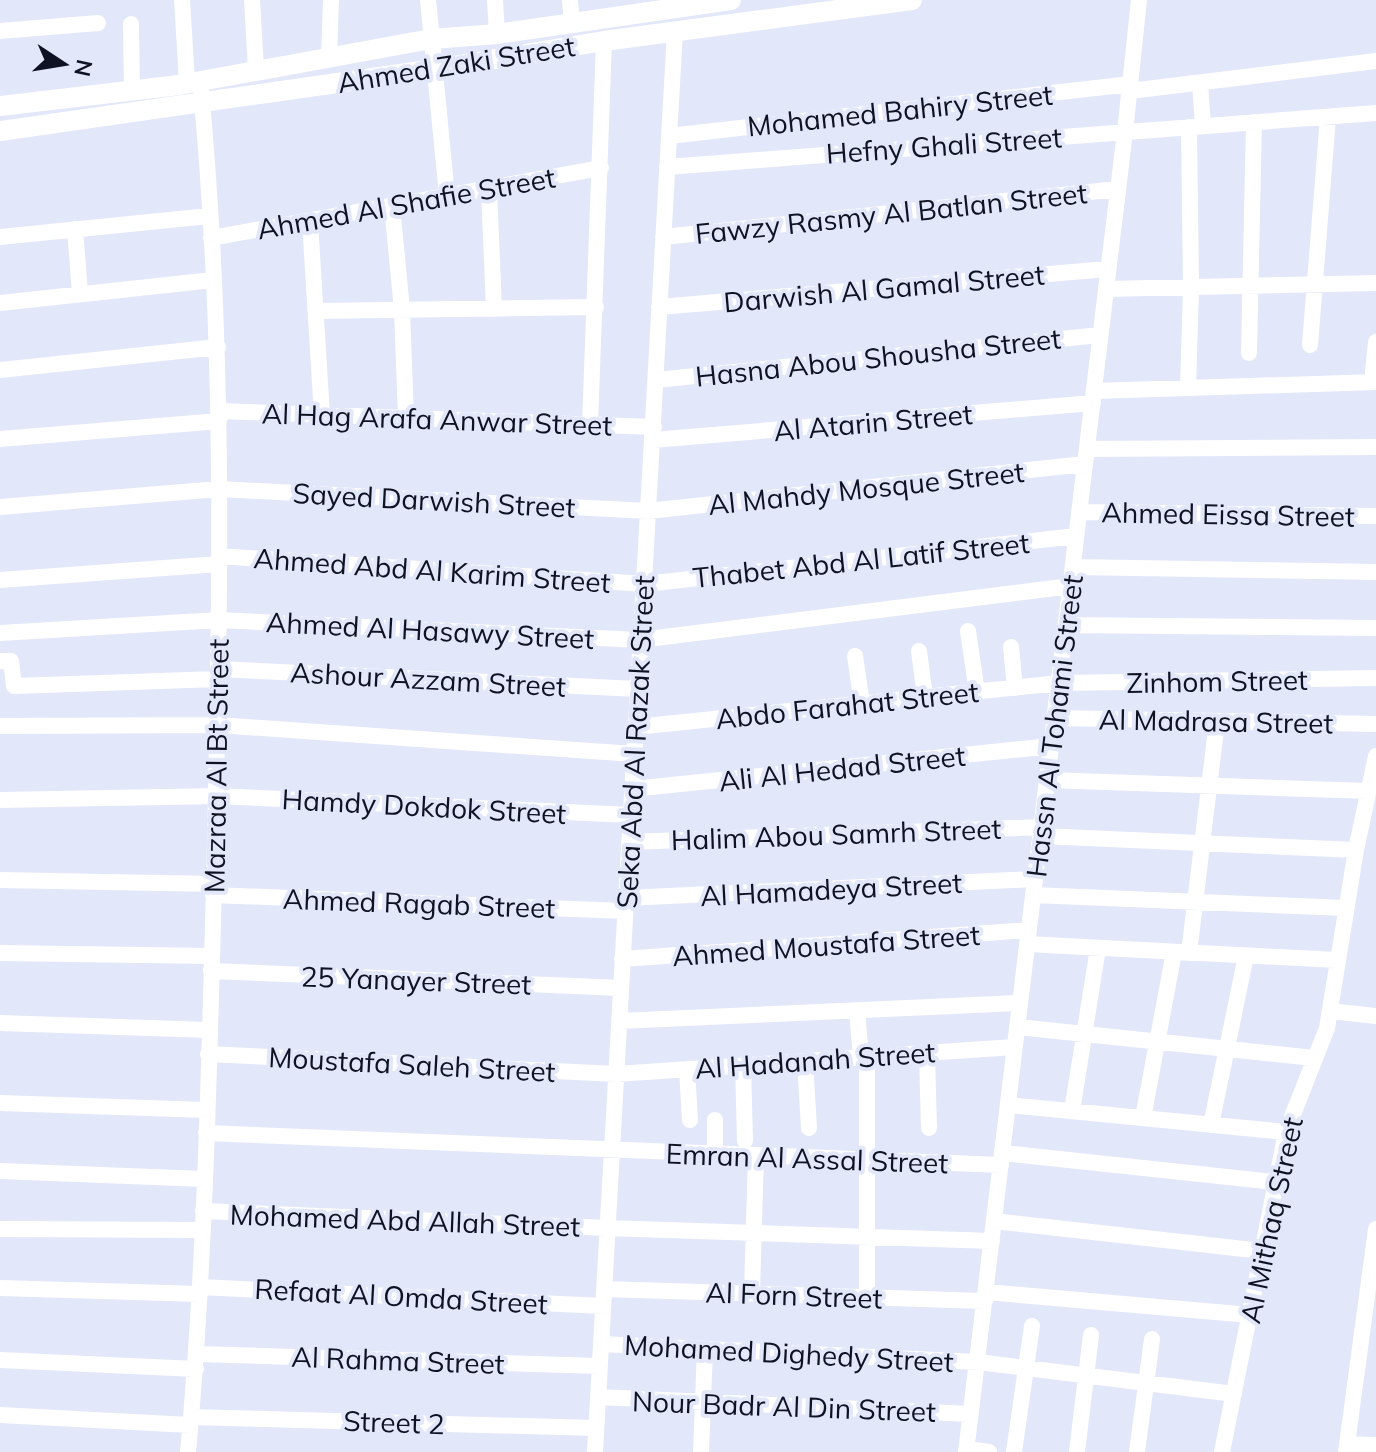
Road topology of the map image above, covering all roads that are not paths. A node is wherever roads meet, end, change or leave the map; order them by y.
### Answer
1 (182, 0) edge
2 (252, 0) edge
3 (331, 0) edge
4 (428, 0) edge
5 (495, 0) edge
6 (570, 0) edge
7 (731, 0) edge
8 (912, 0) edge
9 (1139, 0) edge
10 (98, 23) dead end
11 (131, 24) dead end
12 (572, 24) junction
13 (0, 31) edge
14 (675, 31) junction
15 (497, 34) junction
16 (431, 39) junction
17 (604, 41) junction
18 (329, 59) junction
19 (1376, 61) edge
20 (256, 69) junction
21 (435, 69) junction
22 (194, 81) junction
23 (1200, 83) junction
24 (1130, 87) junction
25 (132, 91) junction
26 (202, 102) junction
27 (0, 106) edge
28 (1376, 113) edge
29 (1328, 117) junction
30 (1254, 122) junction
31 (1196, 127) junction
32 (0, 131) edge
33 (1125, 132) junction
34 (669, 136) junction
35 (667, 167) junction
36 (601, 168) junction
37 (489, 189) junction
38 (1118, 189) junction
39 (447, 196) junction
40 (392, 206) junction
41 (209, 216) junction
42 (310, 222) junction
43 (75, 229) junction
44 (0, 237) edge
45 (663, 237) junction
46 (211, 238) junction
47 (1108, 269) junction
48 (213, 280) junction
49 (1376, 283) edge
50 (1314, 284) junction
51 (1250, 286) junction
52 (1191, 287) junction
53 (1106, 289) junction
54 (80, 294) junction
55 (0, 303) edge
56 (596, 307) junction
57 (659, 307) junction
58 (494, 309) junction
59 (402, 310) junction
60 (316, 311) junction
61 (1100, 335) junction
62 (1376, 342) edge
63 (1310, 345) dead end
64 (218, 347) junction
65 (1249, 353) dead end
66 (0, 370) edge
67 (656, 380) junction
68 (1374, 382) edge
69 (1188, 388) junction
70 (1093, 397) junction
71 (322, 415) junction
72 (219, 416) junction
73 (406, 418) junction
74 (590, 425) junction
75 (654, 434) junction
76 (0, 439) edge
77 (1376, 447) edge
78 (1086, 457) junction
79 (219, 489) junction
80 (0, 507) edge
81 (648, 511) junction
82 (1079, 512) junction
83 (1376, 516) edge
84 (1076, 536) junction
85 (219, 560) junction
86 (1073, 567) junction
87 (1376, 572) edge
88 (0, 580) edge
89 (645, 584) junction
90 (1071, 586) junction
91 (219, 620) junction
92 (1066, 625) junction
93 (1376, 628) edge
94 (968, 631) dead end
95 (0, 633) edge
96 (640, 640) junction
97 (1011, 647) dead end
98 (919, 651) dead end
99 (855, 656) dead end
100 (0, 661) edge
101 (218, 674) junction
102 (1376, 678) edge
103 (1059, 683) junction
104 (1015, 688) junction
105 (638, 689) junction
106 (977, 692) junction
107 (925, 697) junction
108 (862, 704) junction
109 (1055, 718) junction
110 (1217, 721) junction
111 (1376, 724) edge
112 (218, 725) junction
113 (0, 726) edge
114 (636, 727) junction
115 (1051, 746) junction
116 (634, 754) junction
117 (1376, 756) edge
118 (1047, 780) junction
119 (1210, 786) junction
120 (632, 789) junction
121 (1368, 791) junction
122 (216, 796) junction
123 (0, 800) edge
124 (631, 815) junction
125 (1042, 832) junction
126 (629, 842) junction
127 (1203, 844) junction
128 (1356, 850) junction
129 (0, 880) edge
130 (1034, 887) junction
131 (214, 889) junction
132 (1196, 902) junction
133 (626, 905) junction
134 (1345, 908) junction
135 (1028, 937) junction
136 (1098, 948) junction
137 (0, 953) edge
138 (1182, 953) junction
139 (1246, 956) junction
140 (622, 959) junction
141 (1337, 960) junction
142 (211, 963) junction
143 (621, 988) junction
144 (1020, 1003) junction
145 (857, 1011) junction
146 (1330, 1011) junction
147 (1376, 1016) edge
148 (619, 1021) junction
149 (0, 1023) edge
150 (1018, 1027) junction
151 (209, 1030) junction
152 (1084, 1034) junction
153 (1157, 1042) junction
154 (1014, 1047) junction
155 (1227, 1049) junction
156 (927, 1053) junction
157 (208, 1054) junction
158 (864, 1057) junction
159 (1314, 1058) junction
160 (805, 1061) junction
161 (743, 1065) junction
162 (687, 1069) junction
163 (616, 1074) junction
164 (0, 1103) edge
165 (1008, 1105) junction
166 (206, 1110) junction
167 (1072, 1111) junction
168 (1143, 1118) junction
169 (690, 1120) dead end
170 (715, 1120) dead end
171 (1211, 1125) junction
172 (809, 1128) dead end
173 (929, 1128) dead end
174 (1286, 1132) junction
175 (206, 1133) junction
176 (745, 1141) dead end
177 (612, 1151) junction
178 (715, 1154) junction
179 (756, 1155) junction
180 (1002, 1159) junction
181 (868, 1160) junction
182 (0, 1171) edge
183 (204, 1179) junction
184 (1275, 1182) junction
185 (203, 1211) junction
186 (994, 1221) junction
187 (607, 1228) junction
188 (0, 1229) edge
189 (1376, 1229) edge
190 (202, 1230) junction
191 (754, 1233) junction
192 (867, 1237) junction
193 (992, 1241) junction
194 (1262, 1251) junction
195 (0, 1288) edge
196 (200, 1290) junction
197 (752, 1293) junction
198 (604, 1297) junction
199 (867, 1297) junction
200 (985, 1297) junction
201 (1250, 1315) junction
202 (1032, 1326) dead end
203 (1091, 1335) dead end
204 (1152, 1339) dead end
205 (601, 1344) junction
206 (705, 1349) junction
207 (0, 1360) edge
208 (196, 1362) junction
209 (978, 1362) junction
210 (600, 1366) junction
211 (1026, 1368) junction
212 (1086, 1376) junction
213 (1146, 1383) junction
214 (1234, 1394) junction
215 (598, 1397) junction
216 (703, 1402) junction
217 (971, 1414) junction
218 (0, 1415) edge
219 (191, 1421) junction
220 (596, 1428) junction
221 (1376, 1445) edge
222 (1347, 1448) edge
223 (966, 1450) edge
224 (188, 1452) edge
225 (595, 1452) edge
226 (701, 1452) edge
227 (989, 1452) edge
228 (1014, 1452) edge
229 (1077, 1452) edge
230 (1137, 1452) edge
231 (1222, 1452) edge

1 - 22 street, Mazraa Al Bt Street
2 - 20 street
3 - 18 street
4 - 16 street
5 - 15 street
6 - 12 street
7 - 12 street, Ahmed Zaki Street
8 - 14 street, Ahmed Zaki Street
9 - 24 street, Hassn Al Tohami Street
10 - 13 street
11 - 25 street
12 - 15 street, Ahmed Zaki Street
14 - 17 street, Ahmed Zaki Street
14 - 34 street, Seka Abd Al Razak Street
15 - 16 street, Ahmed Zaki Street
16 - 18 street, Ahmed Zaki Street
16 - 21 street
17 - 21 street, Ahmed Zaki Street
17 - 36 street
18 - 20 street, Ahmed Zaki Street
19 - 23 street, Mohamed Bahiry Street
20 - 22 street, Ahmed Zaki Street
21 - 26 street, Ahmed Zaki Street
21 - 39 street
22 - 25 street, Ahmed Zaki Street
22 - 26 street, Mazraa Al Bt Street
23 - 24 street, Mohamed Bahiry Street
23 - 31 street
24 - 33 street, Hassn Al Tohami Street
24 - 34 street, Mohamed Bahiry Street
25 - 27 street, Ahmed Zaki Street
26 - 32 street, Ahmed Zaki Street
26 - 41 street, Mazraa Al Bt Street
28 - 29 street, Hefny Ghali Street
29 - 30 street, Hefny Ghali Street
29 - 50 street
30 - 31 street, Hefny Ghali Street
30 - 51 street
31 - 33 street, Hefny Ghali Street
31 - 52 street
33 - 35 street, Hefny Ghali Street
33 - 38 street, Hassn Al Tohami Street
34 - 35 street, Seka Abd Al Razak Street
35 - 45 street, Seka Abd Al Razak Street
36 - 37 street, Ahmed Al Shafie Street
36 - 56 street
37 - 39 street, Ahmed Al Shafie Street
37 - 58 street
38 - 45 street, Fawzy Rasmy Al Batlan Street
38 - 47 street, Hassn Al Tohami Street
39 - 40 street, Ahmed Al Shafie Street
40 - 42 street, Ahmed Al Shafie Street
40 - 59 street
41 - 43 street
41 - 46 street, Mazraa Al Bt Street
42 - 46 street, Ahmed Al Shafie Street
42 - 60 street
43 - 44 street
43 - 54 street
45 - 57 street, Seka Abd Al Razak Street
46 - 48 street, Mazraa Al Bt Street
47 - 53 street, Hassn Al Tohami Street
47 - 57 street, Darwish Al Gamal Street
48 - 54 street
48 - 64 street, Mazraa Al Bt Street
49 - 50 street
50 - 51 street
50 - 63 street
51 - 52 street
51 - 65 street
52 - 53 street
52 - 69 street
53 - 61 street, Hassn Al Tohami Street
54 - 55 street
56 - 58 street
56 - 74 street
57 - 67 street, Seka Abd Al Razak Street
58 - 59 street
59 - 60 street
59 - 73 street
60 - 71 street
61 - 67 street, Hasna Abou Shousha Street
61 - 70 street, Hassn Al Tohami Street
62 - 68 street
64 - 66 street
64 - 72 street, Mazraa Al Bt Street
67 - 75 street, Seka Abd Al Razak Street
68 - 69 street, Al Atarin Street
69 - 70 street, Al Atarin Street
70 - 75 street, Al Atarin Street
70 - 78 street, Hassn Al Tohami Street
71 - 72 street, Al Hag Arafa Anwar Street
71 - 73 street, Al Hag Arafa Anwar Street
72 - 76 street, Al Hag Arafa Anwar Street
72 - 79 street, Mazraa Al Bt Street
73 - 74 street, Al Hag Arafa Anwar Street
74 - 75 street, Al Hag Arafa Anwar Street
75 - 81 street, Seka Abd Al Razak Street
77 - 78 street, Al Mahdy Mosque Street
78 - 81 street, Al Mahdy Mosque Street
78 - 82 street, Hassn Al Tohami Street
79 - 80 street, Sayed Darwish Street
79 - 81 street, Sayed Darwish Street
79 - 85 street, Mazraa Al Bt Street
81 - 89 street, Seka Abd Al Razak Street
82 - 83 street, Ahmed Eissa Street
82 - 84 street, Hassn Al Tohami Street
84 - 86 street, Hassn Al Tohami Street
84 - 89 street, Thabet Abd Al Latif Street
85 - 88 street, Ahmed Abd Al Karim Street
85 - 89 street, Ahmed Abd Al Karim Street
85 - 91 street, Mazraa Al Bt Street
86 - 87 street
86 - 90 street, Hassn Al Tohami Street
89 - 96 street, Seka Abd Al Razak Street
90 - 92 street, Hassn Al Tohami Street
90 - 96 street, Ahmed Al Hasawy Street
91 - 95 street, Ahmed Al Hasawy Street
91 - 96 street, Ahmed Al Hasawy Street
91 - 101 street, Mazraa Al Bt Street
92 - 93 street
92 - 103 street, Hassn Al Tohami Street
94 - 106 street
96 - 105 street, Seka Abd Al Razak Street
97 - 104 street
98 - 107 street
99 - 108 street
100 - 101 street, Ashour Azzam Street
101 - 105 street, Ashour Azzam Street
101 - 112 street, Mazraa Al Bt Street
102 - 103 street, Zinhom Street
103 - 104 street, Abdo Farahat Street
103 - 109 street, Hassn Al Tohami Street
104 - 106 street, Abdo Farahat Street
105 - 114 street, Seka Abd Al Razak Street
106 - 107 street, Abdo Farahat Street
107 - 108 street, Abdo Farahat Street
108 - 114 street, Abdo Farahat Street
109 - 110 street, Al Madrasa Street
109 - 115 street, Hassn Al Tohami Street
110 - 111 street, Al Madrasa Street
110 - 119 street
112 - 113 street
112 - 116 street
112 - 122 street, Mazraa Al Bt Street
114 - 116 street, Seka Abd Al Razak Street
115 - 118 street, Hassn Al Tohami Street
115 - 120 street, Ali Al Hedad Street
116 - 120 street, Seka Abd Al Razak Street
117 - 121 street, Al Mithaq Street
118 - 119 street
118 - 125 street, Hassn Al Tohami Street
119 - 121 street
119 - 127 street
120 - 124 street, Seka Abd Al Razak Street
121 - 128 street, Al Mithaq Street
122 - 123 street, Hamdy Dokdok Street
122 - 124 street, Hamdy Dokdok Street
122 - 131 street, Mazraa Al Bt Street
124 - 126 street, Seka Abd Al Razak Street
125 - 126 street, Halim Abou Samrh Street
125 - 127 street, Halim Abou Samrh Street
125 - 130 street, Hassn Al Tohami Street
126 - 133 street, Seka Abd Al Razak Street
127 - 128 street, Halim Abou Samrh Street
127 - 132 street
128 - 134 street, Al Mithaq Street
129 - 131 street, Ahmed Ragab Street
130 - 132 street, Al Hamadeya Street
130 - 133 street, Al Hamadeya Street
130 - 135 street, Hassn Al Tohami Street
131 - 133 street, Ahmed Ragab Street
131 - 142 street, Mazraa Al Bt Street
132 - 134 street, Al Hamadeya Street
132 - 138 street
133 - 140 street, Seka Abd Al Razak Street
134 - 141 street, Al Mithaq Street
135 - 136 street, Ahmed Moustafa Street
135 - 140 street, Ahmed Moustafa Street
135 - 144 street, Hassn Al Tohami Street
136 - 138 street, Ahmed Moustafa Street
136 - 152 street
137 - 142 street, 25 Yanayer Street
138 - 139 street, Ahmed Moustafa Street
138 - 153 street
139 - 141 street, Ahmed Moustafa Street
139 - 155 street
140 - 143 street, Seka Abd Al Razak Street
141 - 146 street, Al Mithaq Street
142 - 143 street, 25 Yanayer Street
142 - 151 street, Mazraa Al Bt Street
143 - 148 street, Seka Abd Al Razak Street
144 - 145 street
144 - 150 street, Hassn Al Tohami Street
145 - 148 street
145 - 158 street
146 - 147 street
146 - 159 street, Al Mithaq Street
148 - 163 street, Seka Abd Al Razak Street
149 - 151 street
150 - 152 street
150 - 154 street, Hassn Al Tohami Street
151 - 157 street, Mazraa Al Bt Street
152 - 153 street
152 - 167 street
153 - 155 street
153 - 168 street
154 - 156 street, Al Hadanah Street
154 - 165 street, Hassn Al Tohami Street
155 - 159 street
155 - 171 street
156 - 158 street, Al Hadanah Street
156 - 173 street
157 - 163 street, Moustafa Saleh Street
157 - 166 street, Mazraa Al Bt Street
158 - 160 street, Al Hadanah Street
158 - 181 street
159 - 174 street, Al Mithaq Street
160 - 161 street, Al Hadanah Street
160 - 172 street
161 - 162 street, Al Hadanah Street
161 - 176 street
162 - 163 street, Al Hadanah Street
162 - 169 street
163 - 177 street, Seka Abd Al Razak Street
164 - 166 street
165 - 167 street
165 - 180 street, Hassn Al Tohami Street
166 - 175 street, Mazraa Al Bt Street
167 - 168 street
168 - 171 street
170 - 178 street
171 - 174 street
174 - 184 street, Al Mithaq Street
175 - 177 street, Emran Al Assal Street
175 - 183 street, Mazraa Al Bt Street
177 - 178 street, Emran Al Assal Street
177 - 187 street, Seka Abd Al Razak Street
178 - 179 street, Emran Al Assal Street
179 - 181 street, Emran Al Assal Street
179 - 191 street
180 - 181 street, Emran Al Assal Street
180 - 184 street, Emran Al Assal Street
180 - 186 street, Hassn Al Tohami Street
181 - 192 street
182 - 183 street
183 - 185 street, Mazraa Al Bt Street
184 - 194 street, Al Mithaq Street
185 - 187 street, Mohamed Abd Allah Street
185 - 190 street, Mazraa Al Bt Street
186 - 193 street, Hassn Al Tohami Street
186 - 194 street
187 - 191 street, Mohamed Abd Allah Street
187 - 198 street, Seka Abd Al Razak Street
188 - 190 street
189 - 222 street
190 - 196 street, Mazraa Al Bt Street
191 - 192 street, Mohamed Abd Allah Street
191 - 197 street
192 - 193 street, Mohamed Abd Allah Street
192 - 199 street
193 - 200 street, Hassn Al Tohami Street
194 - 201 street, Al Mithaq Street
195 - 196 street, Refaat Al Omda Street
196 - 198 street, Refaat Al Omda Street
196 - 208 street, Mazraa Al Bt Street
197 - 198 street, Al Forn Street
197 - 199 street, Al Forn Street
198 - 205 street, Seka Abd Al Razak Street
199 - 200 street, Al Forn Street
200 - 201 street, Al Forn Street
200 - 209 street, Hassn Al Tohami Street
201 - 214 street, Al Mithaq Street
202 - 211 street
203 - 212 street
204 - 213 street
205 - 206 street, Mohamed Dighedy Street
205 - 210 street, Seka Abd Al Razak Street
206 - 209 street, Mohamed Dighedy Street
206 - 216 street
207 - 208 street, Al Rahma Street
208 - 210 street, Al Rahma Street
208 - 219 street, Mazraa Al Bt Street
209 - 211 street, Mohamed Dighedy Street
209 - 217 street, Hassn Al Tohami Street
210 - 215 street, Seka Abd Al Razak Street
211 - 212 street, Mohamed Dighedy Street
211 - 228 street
212 - 213 street, Mohamed Dighedy Street
212 - 229 street
213 - 214 street, Mohamed Dighedy Street
213 - 230 street
214 - 231 street, Al Mithaq Street
215 - 216 street, Nour Badr Al Din Street
215 - 220 street, Seka Abd Al Razak Street
216 - 217 street, Nour Badr Al Din Street
216 - 226 street
217 - 223 street, Hassn Al Tohami Street
218 - 219 street, Street 2
219 - 220 street, Street 2
219 - 224 street, Mazraa Al Bt Street
220 - 225 street, Seka Abd Al Razak Street
221 - 222 street
223 - 227 street

